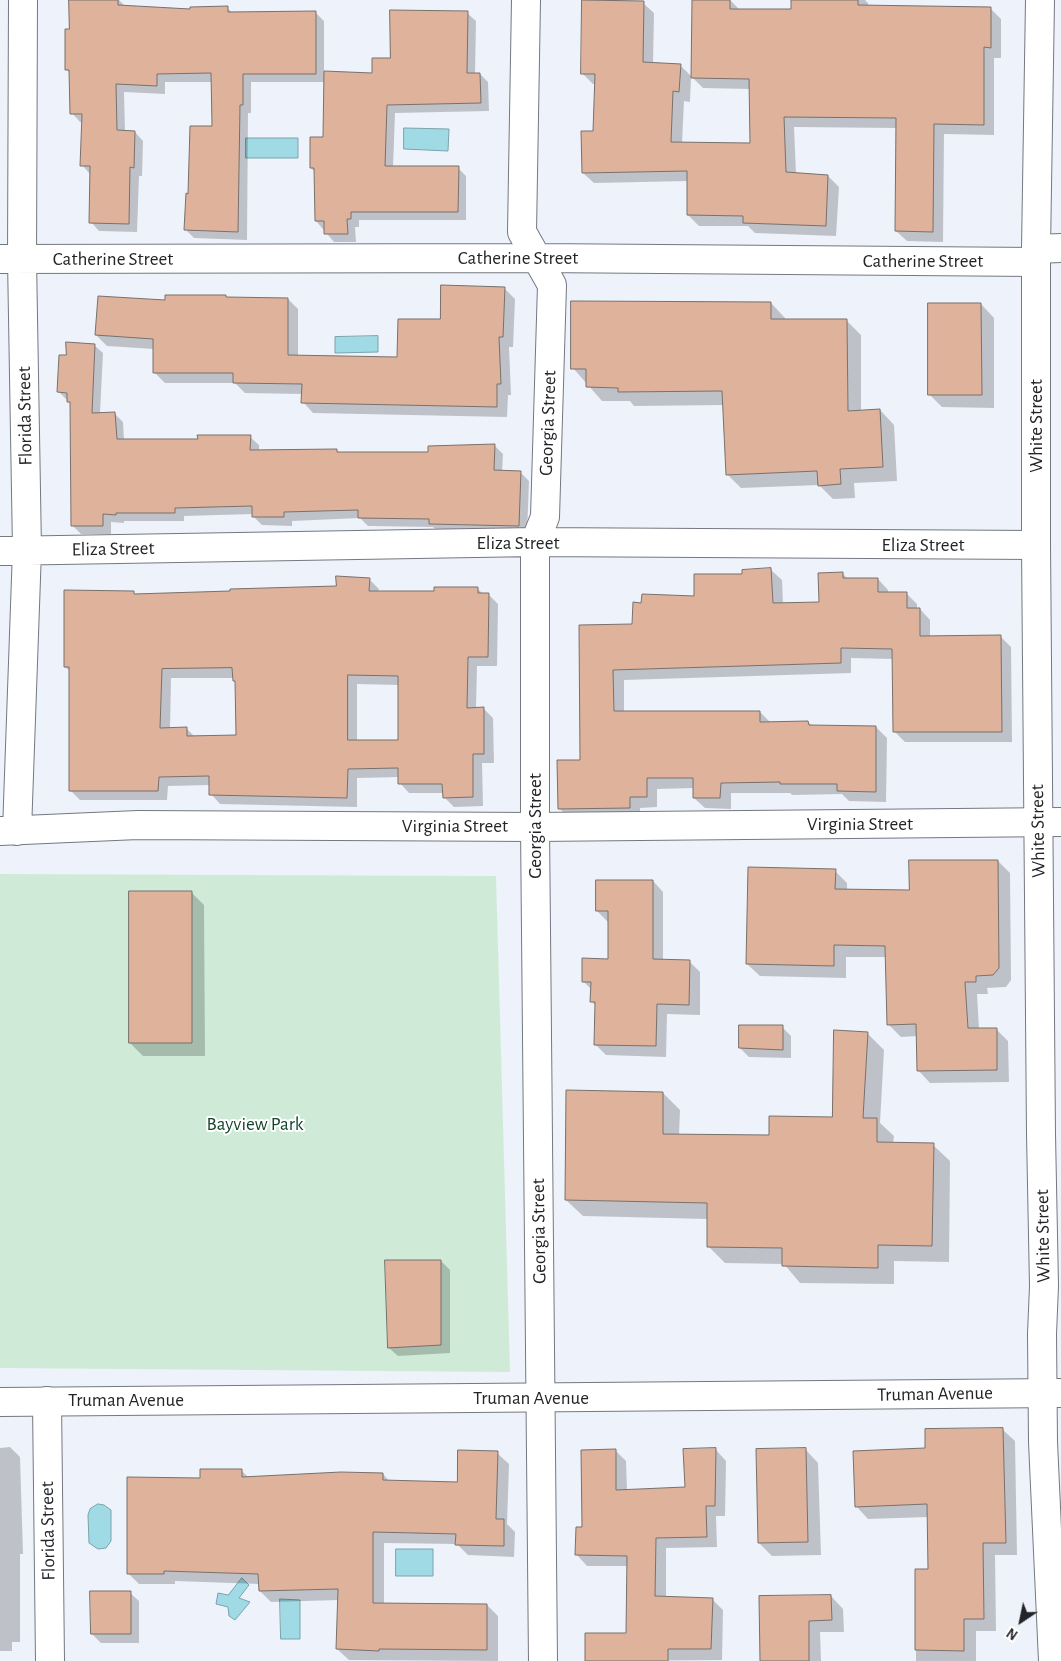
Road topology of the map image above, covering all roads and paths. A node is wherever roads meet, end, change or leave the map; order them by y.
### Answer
1 (23, 0) edge
2 (526, 0) edge
3 (1040, 0) edge
4 (1044, 253) edge
5 (537, 258) junction
6 (11, 259) edge
7 (535, 542) junction
8 (1036, 546) junction
9 (27, 550) junction
10 (0, 551) edge
11 (1050, 822) edge
12 (535, 827) junction
13 (8, 831) edge
14 (1052, 1393) edge
15 (540, 1398) junction
16 (47, 1401) junction
17 (0, 1402) edge
18 (50, 1661) edge
19 (543, 1661) edge
20 (1053, 1661) edge

1 - 6 street, Florida Street
2 - 5 street, Georgia Street
3 - 4 street, White Street
4 - 5 street, Catherine Street
4 - 8 street, White Street
5 - 6 street, Catherine Street
5 - 7 street, Georgia Street
6 - 9 street, Florida Street
7 - 8 street, Eliza Street
7 - 9 street, Eliza Street
7 - 12 street, Georgia Street
8 - 11 street, White Street
9 - 10 street, Eliza Street
9 - 13 street, Florida Street
11 - 12 street, Virginia Street
11 - 14 street, White Street
12 - 13 street, Virginia Street
12 - 15 street, Georgia Street
14 - 15 street, Truman Avenue
14 - 20 street, White Street
15 - 16 street, Truman Avenue
15 - 19 street, Georgia Street
16 - 17 street, Truman Avenue
16 - 18 street, Florida Street

